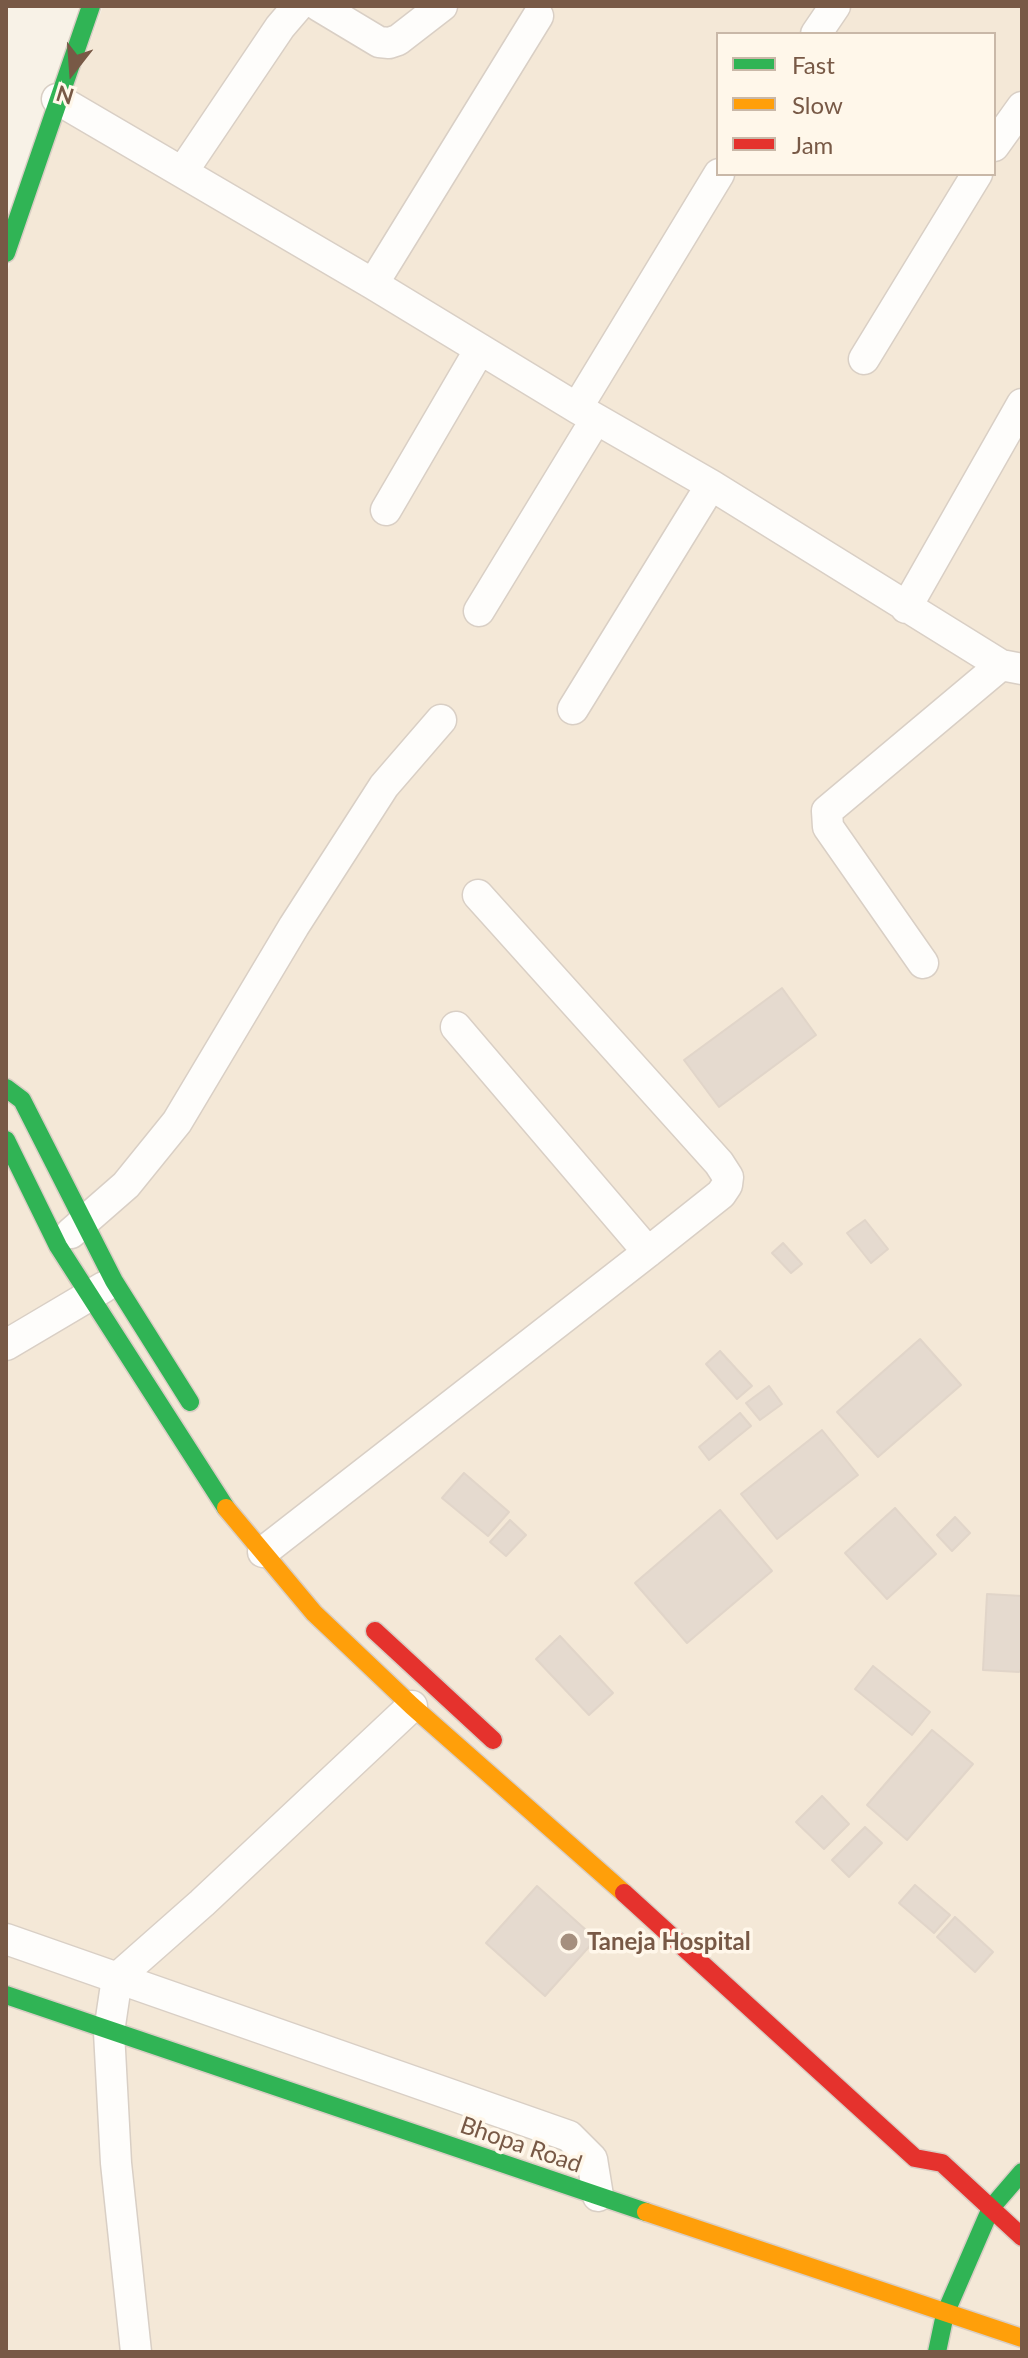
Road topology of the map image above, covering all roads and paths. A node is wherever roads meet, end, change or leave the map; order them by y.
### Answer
1 (91, 6) edge
2 (298, 6) edge
3 (319, 6) edge
4 (442, 6) edge
5 (835, 6) edge
6 (538, 16) dead end
7 (817, 32) edge
8 (57, 99) junction
9 (1022, 107) edge
10 (996, 143) edge
11 (183, 171) junction
12 (718, 176) edge
13 (976, 176) edge
14 (6, 253) edge
15 (373, 284) junction
16 (480, 349) junction
17 (864, 359) dead end
18 (1022, 404) edge
19 (586, 414) junction
20 (711, 485) junction
21 (386, 510) dead end
22 (906, 608) junction
23 (479, 611) dead end
24 (1012, 667) edge
25 (573, 709) dead end
26 (441, 720) dead end
27 (478, 895) dead end
28 (923, 963) dead end
29 (456, 1027) dead end
30 (6, 1088) edge
31 (6, 1140) edge
32 (83, 1220) junction
33 (58, 1246) junction
34 (648, 1252) junction
35 (114, 1281) junction
36 (87, 1295) junction
37 (6, 1345) edge
38 (201, 1418) dead end
39 (280, 1540) junction
40 (358, 1615) dead end
41 (412, 1706) junction
42 (506, 1752) dead end
43 (6, 1939) edge
44 (117, 1978) junction
45 (6, 1995) edge
46 (109, 2032) junction
47 (938, 2141) dead end
48 (942, 2163) junction
49 (1022, 2172) edge
50 (598, 2196) junction
51 (991, 2208) junction
52 (1022, 2237) edge
53 (945, 2314) junction
54 (1022, 2338) edge
55 (136, 2352) edge
56 (937, 2352) edge

1 - 8 main road
2 - 11 street
3 - 4 street
5 - 7 street
6 - 15 street
8 - 11 street
8 - 14 main road
9 - 10 street
11 - 15 street
12 - 19 street
13 - 17 street
15 - 16 street
16 - 19 street
16 - 21 street
18 - 22 street
19 - 20 street
19 - 23 street
20 - 22 street
20 - 25 street
22 - 24 street
24 - 28 street
26 - 32 street
27 - 34 street
29 - 34 street
30 - 32 main road
31 - 33 main road
32 - 33 street
32 - 35 main road
33 - 36 main road
34 - 39 street
35 - 36 street
35 - 38 main road
36 - 37 street
36 - 39 main road
39 - 41 main road
40 - 42 main road
41 - 44 street
41 - 48 main road
43 - 44 street
44 - 46 street
44 - 50 street
45 - 46 main road, Bhopa Road
46 - 50 main road, Bhopa Road
46 - 55 street
47 - 48 main road
48 - 51 main road
49 - 51 main road
50 - 53 main road, Bhopa Road
51 - 52 main road
51 - 53 main road
53 - 54 main road, Bhopa Road
53 - 56 main road

